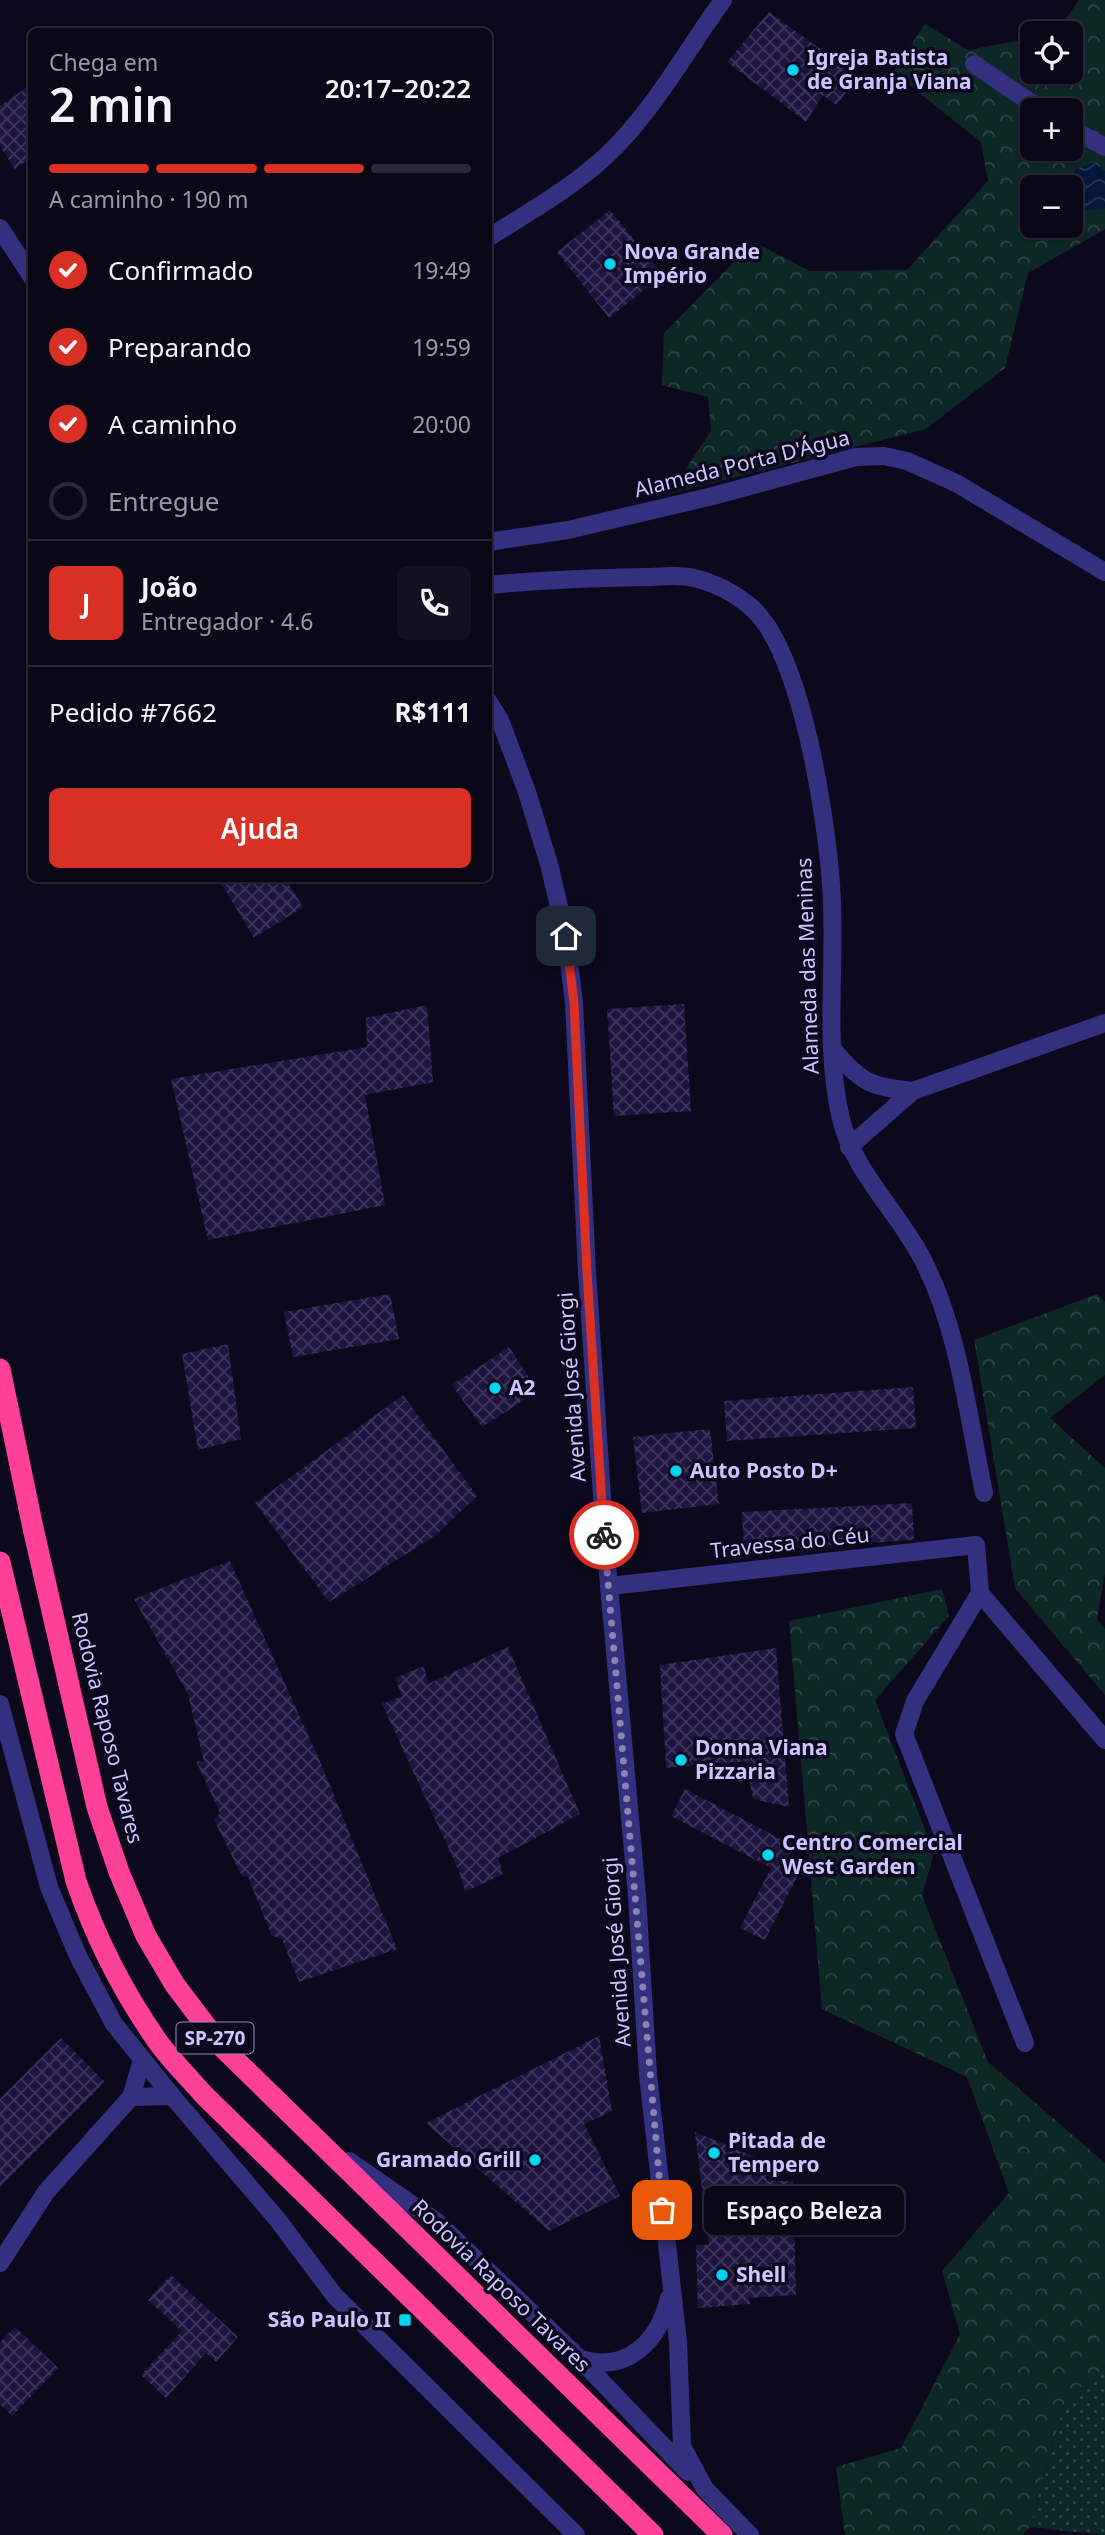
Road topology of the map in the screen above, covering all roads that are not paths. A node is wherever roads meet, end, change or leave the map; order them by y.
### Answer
1 (723, 0) edge
2 (974, 64) dead end
3 (1024, 98) edge
4 (1083, 136) edge
5 (1105, 147) edge
6 (0, 228) edge
7 (492, 235) edge
8 (28, 271) edge
9 (492, 540) edge
10 (1105, 572) edge
11 (492, 585) edge
12 (494, 718) edge
13 (1105, 1023) edge
14 (832, 1048) junction
15 (913, 1091) junction
16 (849, 1147) junction
17 (0, 1369) edge
18 (984, 1493) dead end
19 (0, 1562) edge
20 (610, 1586) junction
21 (980, 1593) junction
22 (0, 1704) edge
23 (1105, 1740) edge
24 (1025, 2043) dead end
25 (142, 2060) junction
26 (172, 2096) junction
27 (131, 2097) junction
28 (314, 2138) junction
29 (0, 2263) edge
30 (671, 2291) junction
31 (579, 2358) junction
32 (705, 2489) junction
33 (576, 2535) edge
34 (653, 2535) edge
35 (722, 2535) edge
36 (750, 2535) edge

1 - 7 street
2 - 3 street
4 - 5 street
6 - 8 street
9 - 10 street, Alameda Porta D'Água
11 - 14 street, Alameda das Meninas
12 - 20 street, Avenida José Giorgi
13 - 15 street
14 - 15 street
14 - 16 street, Alameda das Meninas
15 - 16 street
16 - 18 street, Alameda das Meninas
17 - 28 highway, Rodovia Raposo Tavares / SP-270
19 - 34 highway, SP-270
20 - 21 street, Travessa do Céu
20 - 30 street, Avenida José Giorgi
21 - 23 street
21 - 24 street
22 - 25 street
25 - 26 street
25 - 27 street
26 - 27 street
26 - 33 street
27 - 29 street
28 - 31 street, Avenida José Giorgi
28 - 35 highway, Rodovia Raposo Tavares / SP-270
30 - 31 street, Avenida José Giorgi
30 - 32 street, Avenida José Giorgi
31 - 32 street, Avenida José Giorgi
32 - 36 street, Avenida José Giorgi

